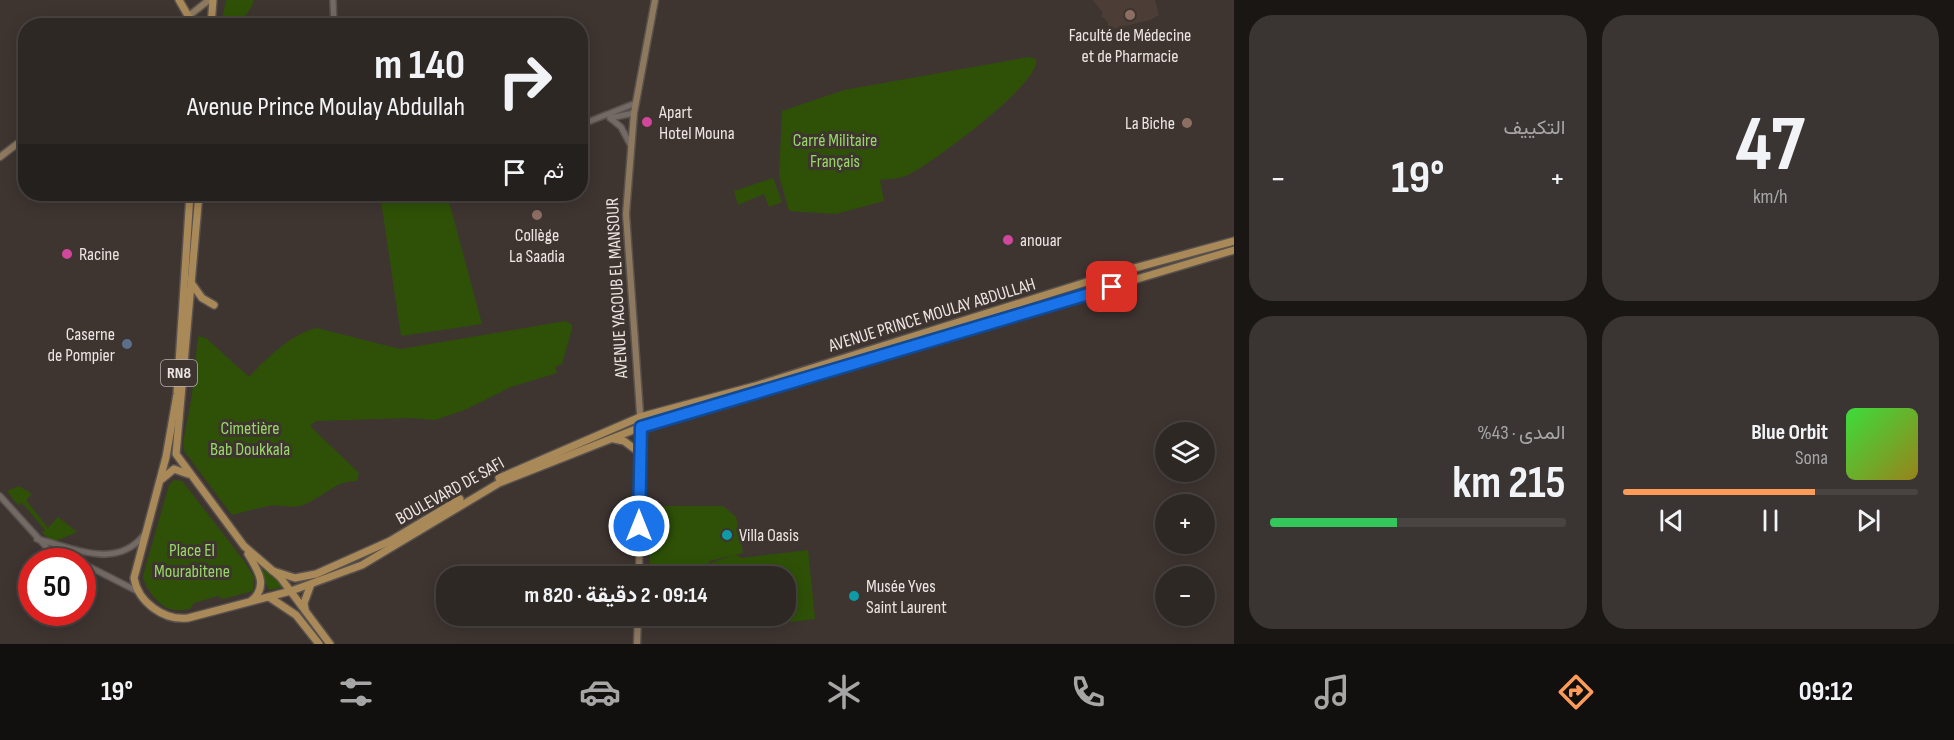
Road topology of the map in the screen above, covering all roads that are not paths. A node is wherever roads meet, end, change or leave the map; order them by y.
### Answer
1 (179, 0) edge
2 (209, 0) edge
3 (213, 0) edge
4 (333, 0) edge
5 (655, 0) edge
6 (187, 17) joint
7 (212, 18) edge
8 (334, 18) edge
9 (636, 103) junction
10 (634, 113) junction
11 (608, 117) junction
12 (588, 122) edge
13 (18, 143) edge
14 (630, 144) junction
15 (0, 157) edge
16 (190, 201) edge
17 (199, 201) edge
18 (1234, 241) edge
19 (1234, 250) edge
20 (192, 284) junction
21 (214, 305) dead end
22 (733, 396) junction
23 (640, 417) junction
24 (641, 427) junction
25 (614, 438) junction
26 (640, 453) junction
27 (519, 472) junction
28 (192, 477) junction
29 (159, 482) junction
30 (0, 496) edge
31 (144, 535) junction
32 (38, 539) junction
33 (395, 543) junction
34 (244, 546) junction
35 (47, 548) edge
36 (359, 557) junction
37 (362, 565) junction
38 (639, 566) edge
39 (96, 569) edge
40 (273, 571) junction
41 (310, 584) junction
42 (138, 591) junction
43 (291, 591) junction
44 (269, 597) junction
45 (249, 602) junction
46 (306, 612) junction
47 (638, 626) edge
48 (320, 644) edge
49 (330, 644) edge
50 (637, 644) edge

1 - 6 main road
2 - 6 main road
3 - 7 main road
4 - 8 street
5 - 9 main road, AVENUE YACOUB EL MANSOUR
9 - 10 main road, AVENUE YACOUB EL MANSOUR
9 - 11 street
10 - 11 street
10 - 14 main road, AVENUE YACOUB EL MANSOUR
11 - 12 street
11 - 14 street
13 - 15 main road
14 - 23 main road, AVENUE YACOUB EL MANSOUR
16 - 29 main road, RN8
17 - 20 main road, RN8
18 - 22 main road, AVENUE PRINCE MOULAY ABDULLAH
19 - 22 main road, AVENUE PRINCE MOULAY ABDULLAH
20 - 21 main road
20 - 28 main road, RN8
22 - 23 main road, AVENUE PRINCE MOULAY ABDULLAH
22 - 24 main road, AVENUE PRINCE MOULAY ABDULLAH
23 - 24 main road, AVENUE YACOUB EL MANSOUR
23 - 27 main road, BOULEVARD DE SAFI
24 - 25 main road, BOULEVARD DE SAFI
24 - 26 main road, AVENUE YACOUB EL MANSOUR
25 - 26 main road
25 - 27 main road, BOULEVARD DE SAFI
26 - 38 main road, AVENUE YACOUB EL MANSOUR
27 - 33 main road, BOULEVARD DE SAFI
28 - 29 main road
28 - 34 main road, RN8
29 - 31 main road, RN8
30 - 32 street
31 - 32 street
31 - 42 main road, RN8
32 - 35 street
33 - 36 main road, BOULEVARD DE SAFI
33 - 37 main road, BOULEVARD DE SAFI
34 - 40 main road, RN8
34 - 45 main road
36 - 37 main road
36 - 40 main road, BOULEVARD DE SAFI
37 - 41 main road, BOULEVARD DE SAFI
39 - 42 street
40 - 43 main road, RN8
41 - 43 main road, BOULEVARD DE SAFI
41 - 46 main road
42 - 45 main road, BOULEVARD DE SAFI
43 - 44 main road, BOULEVARD DE SAFI
43 - 46 main road, RN8
44 - 45 main road, BOULEVARD DE SAFI
44 - 48 main road
46 - 49 main road, RN8
47 - 50 main road

